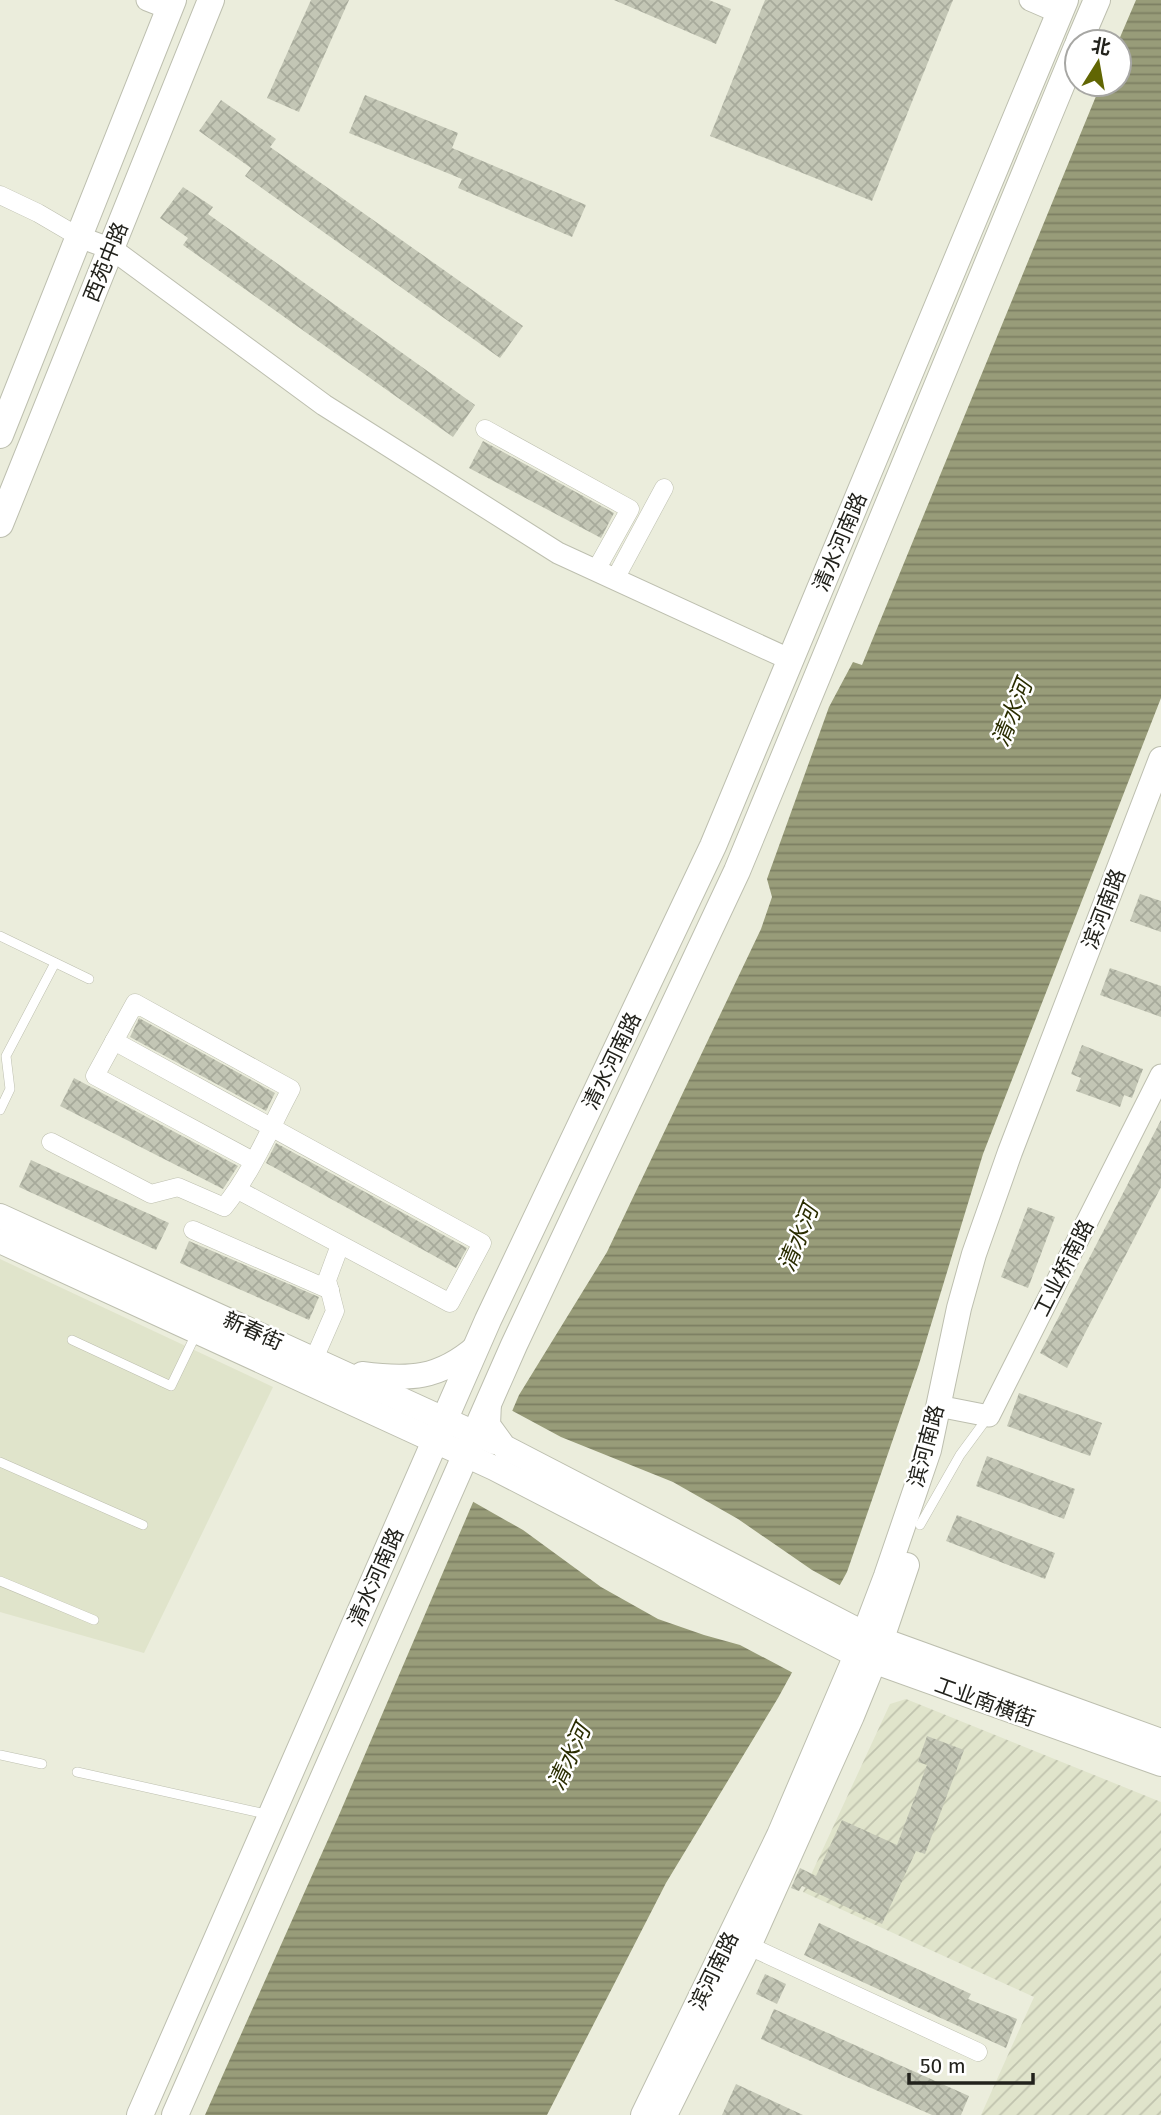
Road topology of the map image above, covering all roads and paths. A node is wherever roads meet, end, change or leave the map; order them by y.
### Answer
1 (211, 0) edge
2 (1030, 0) edge
3 (1097, 0) edge
4 (164, 3) edge
5 (1063, 7) edge
6 (1085, 28) edge
7 (1063, 81) edge
8 (0, 195) edge
9 (79, 237) junction
10 (111, 250) junction
11 (485, 429) dead end
12 (0, 435) edge
13 (664, 488) dead end
14 (0, 524) edge
15 (606, 575) junction
16 (791, 660) junction
17 (1161, 759) edge
18 (1161, 788) edge
19 (0, 936) edge
20 (55, 963) junction
21 (89, 979) dead end
22 (114, 1041) junction
23 (1161, 1075) edge
24 (0, 1111) edge
25 (271, 1125) junction
26 (51, 1142) dead end
27 (253, 1161) junction
28 (238, 1190) junction
29 (0, 1216) edge
30 (193, 1230) dead end
31 (0, 1241) edge
32 (340, 1245) junction
33 (330, 1290) junction
34 (197, 1332) junction
35 (72, 1340) dead end
36 (476, 1347) junction
37 (314, 1359) junction
38 (343, 1372) junction
39 (489, 1402) junction
40 (944, 1408) junction
41 (989, 1416) junction
42 (394, 1423) junction
43 (440, 1430) junction
44 (470, 1444) junction
45 (499, 1458) junction
46 (0, 1462) edge
47 (453, 1485) junction
48 (413, 1490) junction
49 (143, 1525) dead end
50 (920, 1525) junction
51 (0, 1581) edge
52 (94, 1620) dead end
53 (818, 1622) joint
54 (868, 1648) junction
55 (1161, 1741) edge
56 (0, 1755) edge
57 (42, 1764) dead end
58 (1161, 1764) edge
59 (77, 1772) dead end
60 (271, 1815) junction
61 (739, 1942) junction
62 (978, 2052) dead end
63 (141, 2115) edge
64 (176, 2115) edge
65 (643, 2115) edge
66 (665, 2115) edge

1 - 10 main road, 西苑中路
2 - 5 street
3 - 6 main road
4 - 9 main road, 西苑中路
5 - 16 main road, 清水河南路
7 - 39 main road, 清水河南路
8 - 9 street
9 - 10 street
9 - 12 main road, 西苑中路
10 - 14 main road, 西苑中路
10 - 15 street
11 - 15 street
13 - 15 street
15 - 16 street
16 - 36 main road, 清水河南路
17 - 40 main road, 滨河南路
18 - 40 main road, 滨河南路
19 - 20 lane
20 - 21 lane
20 - 24 lane
22 - 25 street
22 - 25 street
22 - 27 street
23 - 41 street, 工业桥南路
25 - 27 street
25 - 32 street
26 - 28 street
27 - 28 street
28 - 32 street
29 - 37 main road, 新春街
30 - 33 street
31 - 34 main road, 新春街
32 - 33 street
33 - 37 street
34 - 35 lane
34 - 42 main road, 新春街
36 - 38 main road
36 - 43 main road, 清水河南路
37 - 38 main road, 新春街
38 - 43 main road, 新春街
39 - 44 main road, 清水河南路
39 - 45 main road
40 - 41 street
40 - 50 main road, 滨河南路
40 - 54 main road, 滨河南路
41 - 50 lane
42 - 43 main road, 新春街
42 - 48 main road
43 - 44 main road, 新春街
43 - 48 main road, 清水河南路
44 - 45 main road, 新春街
44 - 47 main road, 清水河南路
45 - 47 main road
45 - 53 main road, 新春街
46 - 49 lane
47 - 64 main road, 清水河南路
48 - 60 main road, 清水河南路
50 - 54 main road, 滨河南路
51 - 52 lane
53 - 54 main road, 工业南横街
54 - 55 main road, 工业南横街
54 - 58 main road, 工业南横街
54 - 61 main road, 滨河南路
56 - 57 lane
59 - 60 lane
60 - 63 main road, 清水河南路
61 - 62 street
61 - 65 main road, 滨河南路
61 - 66 main road, 滨河南路

